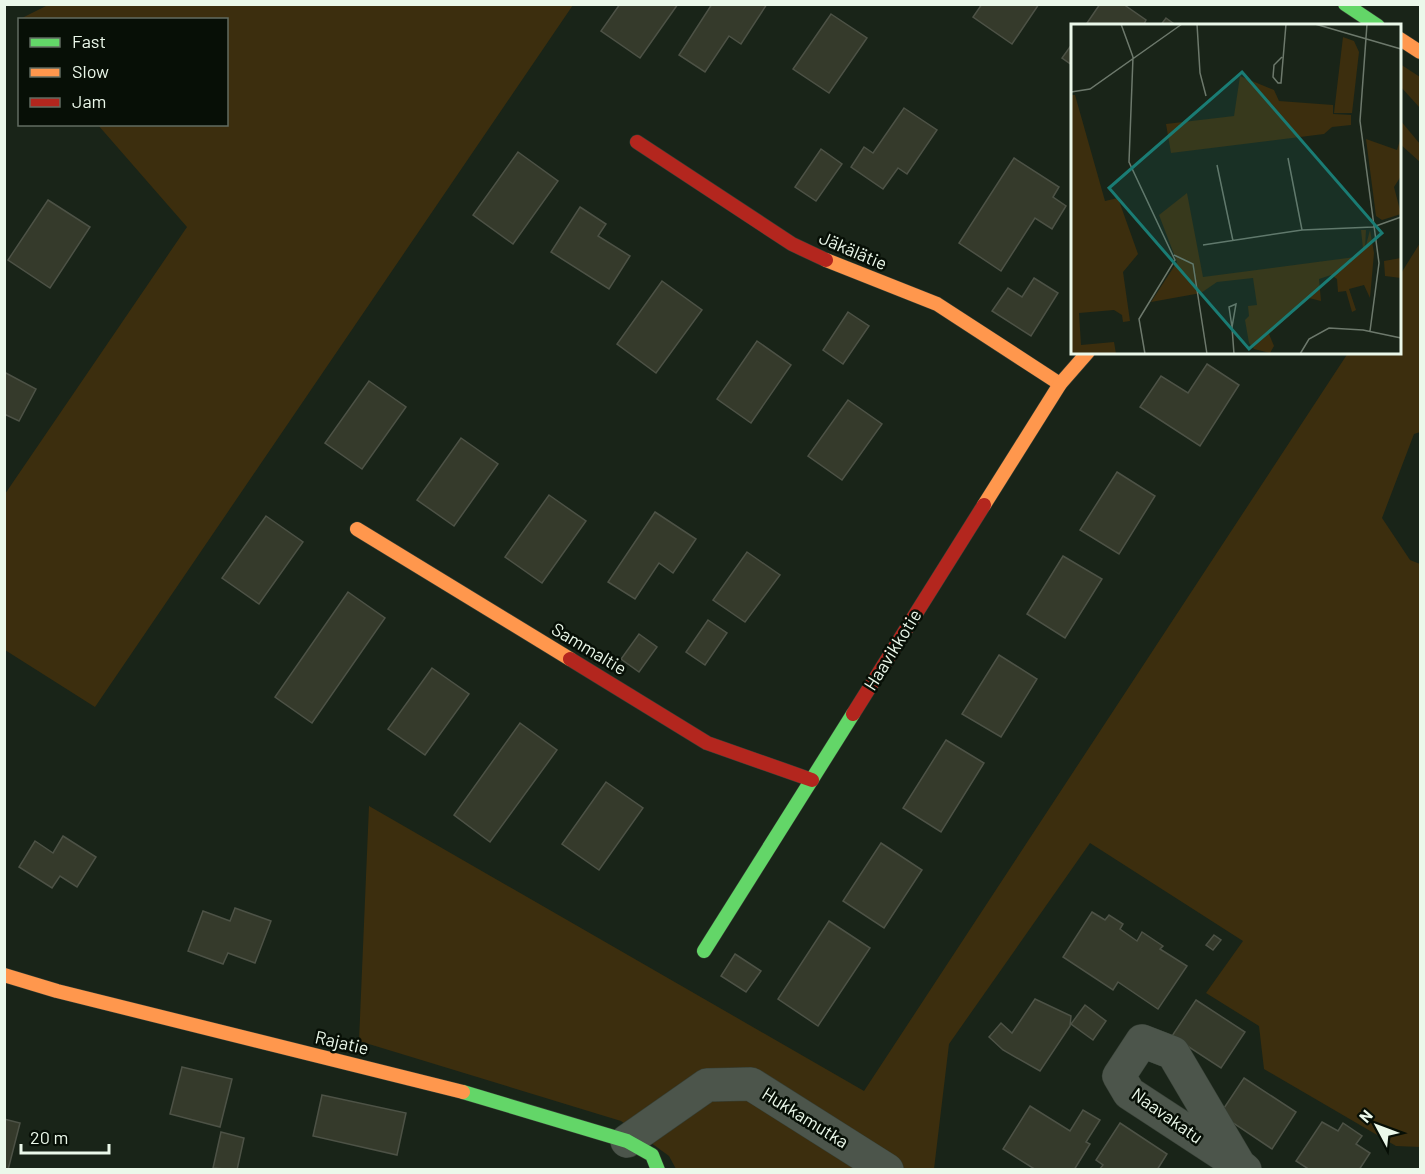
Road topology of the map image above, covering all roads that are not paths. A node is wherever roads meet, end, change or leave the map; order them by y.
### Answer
1 (1401, 40) edge
2 (1420, 52) edge
3 (637, 142) dead end
4 (1086, 354) edge
5 (1060, 384) junction
6 (357, 529) dead end
7 (812, 780) junction
8 (704, 951) dead end
9 (4, 975) edge
10 (627, 1141) junction
11 (658, 1170) edge
12 (887, 1170) edge

1 - 2 street
3 - 5 street, Jäkälätie
4 - 5 street, Haavikkotie
5 - 7 street, Haavikkotie
6 - 7 street, Sammaltie
7 - 8 street, Haavikkotie
9 - 10 street, Rajatie
10 - 11 street, Rajatie
10 - 12 street, Hukkamutka

